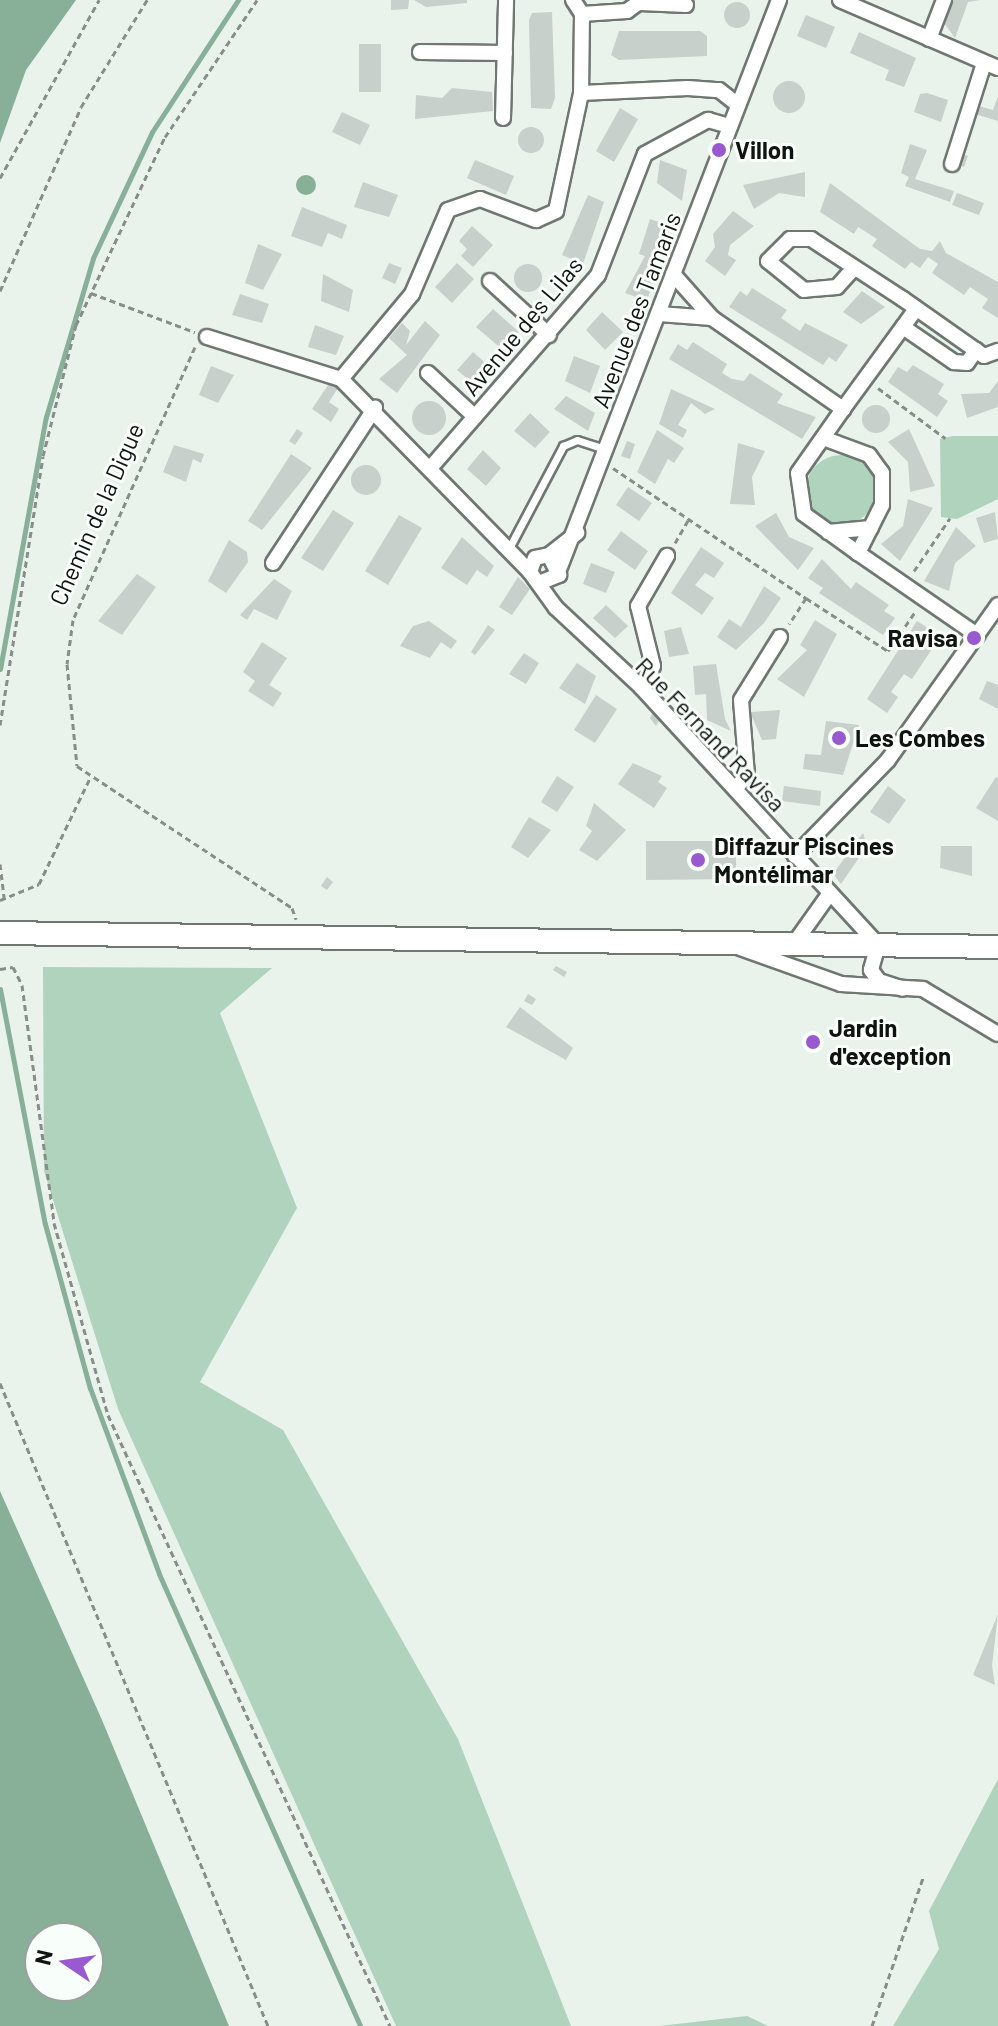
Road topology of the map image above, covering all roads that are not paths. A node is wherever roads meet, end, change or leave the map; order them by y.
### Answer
1 (506, 0) edge
2 (573, 0) edge
3 (779, 0) edge
4 (840, 0) edge
5 (944, 0) edge
6 (641, 2) edge
7 (686, 5) dead end
8 (582, 14) junction
9 (929, 39) junction
10 (420, 52) dead end
11 (505, 53) junction
12 (991, 65) edge
13 (581, 93) junction
14 (737, 104) junction
15 (503, 118) dead end
16 (729, 126) junction
17 (952, 164) dead end
18 (854, 268) junction
19 (673, 274) junction
20 (490, 281) dead end
21 (916, 309) junction
22 (659, 314) junction
23 (712, 318) junction
24 (903, 327) junction
25 (549, 335) junction
26 (207, 337) road end
27 (976, 350) junction
28 (998, 351) edge
29 (428, 373) dead end
30 (341, 379) junction
31 (375, 408) junction
32 (843, 409) junction
33 (475, 417) junction
34 (823, 438) junction
35 (605, 456) junction
36 (432, 466) junction
37 (871, 528) junction
38 (827, 532) junction
39 (577, 533) junction
40 (511, 553) junction
41 (858, 553) junction
42 (667, 556) road end
43 (273, 563) dead end
44 (538, 567) junction
45 (558, 573) junction
46 (998, 605) edge
47 (556, 608) junction
48 (977, 635) junction
49 (780, 637) road end
50 (641, 687) junction
51 (736, 788) junction
52 (795, 856) junction
53 (828, 896) junction
54 (0, 933) edge
55 (733, 944) junction
56 (793, 945) junction
57 (878, 945) junction
58 (998, 947) edge
59 (903, 989) junction
60 (998, 1034) edge

1 - 11 street
2 - 8 street
3 - 14 street, Avenue des Tamaris
4 - 9 street
5 - 9 street
6 - 7 street
6 - 8 street
8 - 13 street
9 - 12 street
10 - 11 street
11 - 15 street
12 - 17 street
13 - 14 street
13 - 30 street
14 - 16 street, Avenue des Tamaris
16 - 19 street, Avenue des Tamaris
16 - 25 street, Avenue des Lilas
18 - 18 street
18 - 21 street
19 - 22 street, Avenue des Tamaris
19 - 23 street
20 - 25 street
21 - 24 street
21 - 27 street
22 - 23 street
22 - 35 street, Avenue des Tamaris
23 - 32 street
24 - 27 street
24 - 32 street
25 - 33 street, Avenue des Lilas
26 - 30 street
27 - 28 street
29 - 33 street
30 - 31 street
31 - 36 street
31 - 43 street
32 - 34 street
33 - 36 street, Avenue des Lilas
34 - 37 street
34 - 38 street
35 - 39 street, Avenue des Tamaris
35 - 40 lane
36 - 40 street
37 - 38 street
37 - 41 street
38 - 41 street
39 - 44 street
39 - 45 street, Avenue des Tamaris
40 - 44 street
41 - 48 street
42 - 50 street
44 - 45 street
44 - 45 street
44 - 47 street, Rue Fernand Ravisa
45 - 47 street
46 - 48 street
47 - 50 street, Rue Fernand Ravisa
48 - 52 street
49 - 51 street
50 - 51 street, Rue Fernand Ravisa
51 - 52 street, Rue Fernand Ravisa
52 - 53 street, Rue Fernand Ravisa
53 - 56 street
53 - 57 street, Rue Fernand Ravisa
54 - 55 main road
55 - 56 main road
55 - 59 street
56 - 57 main road
57 - 58 main road
57 - 59 street
59 - 60 street

